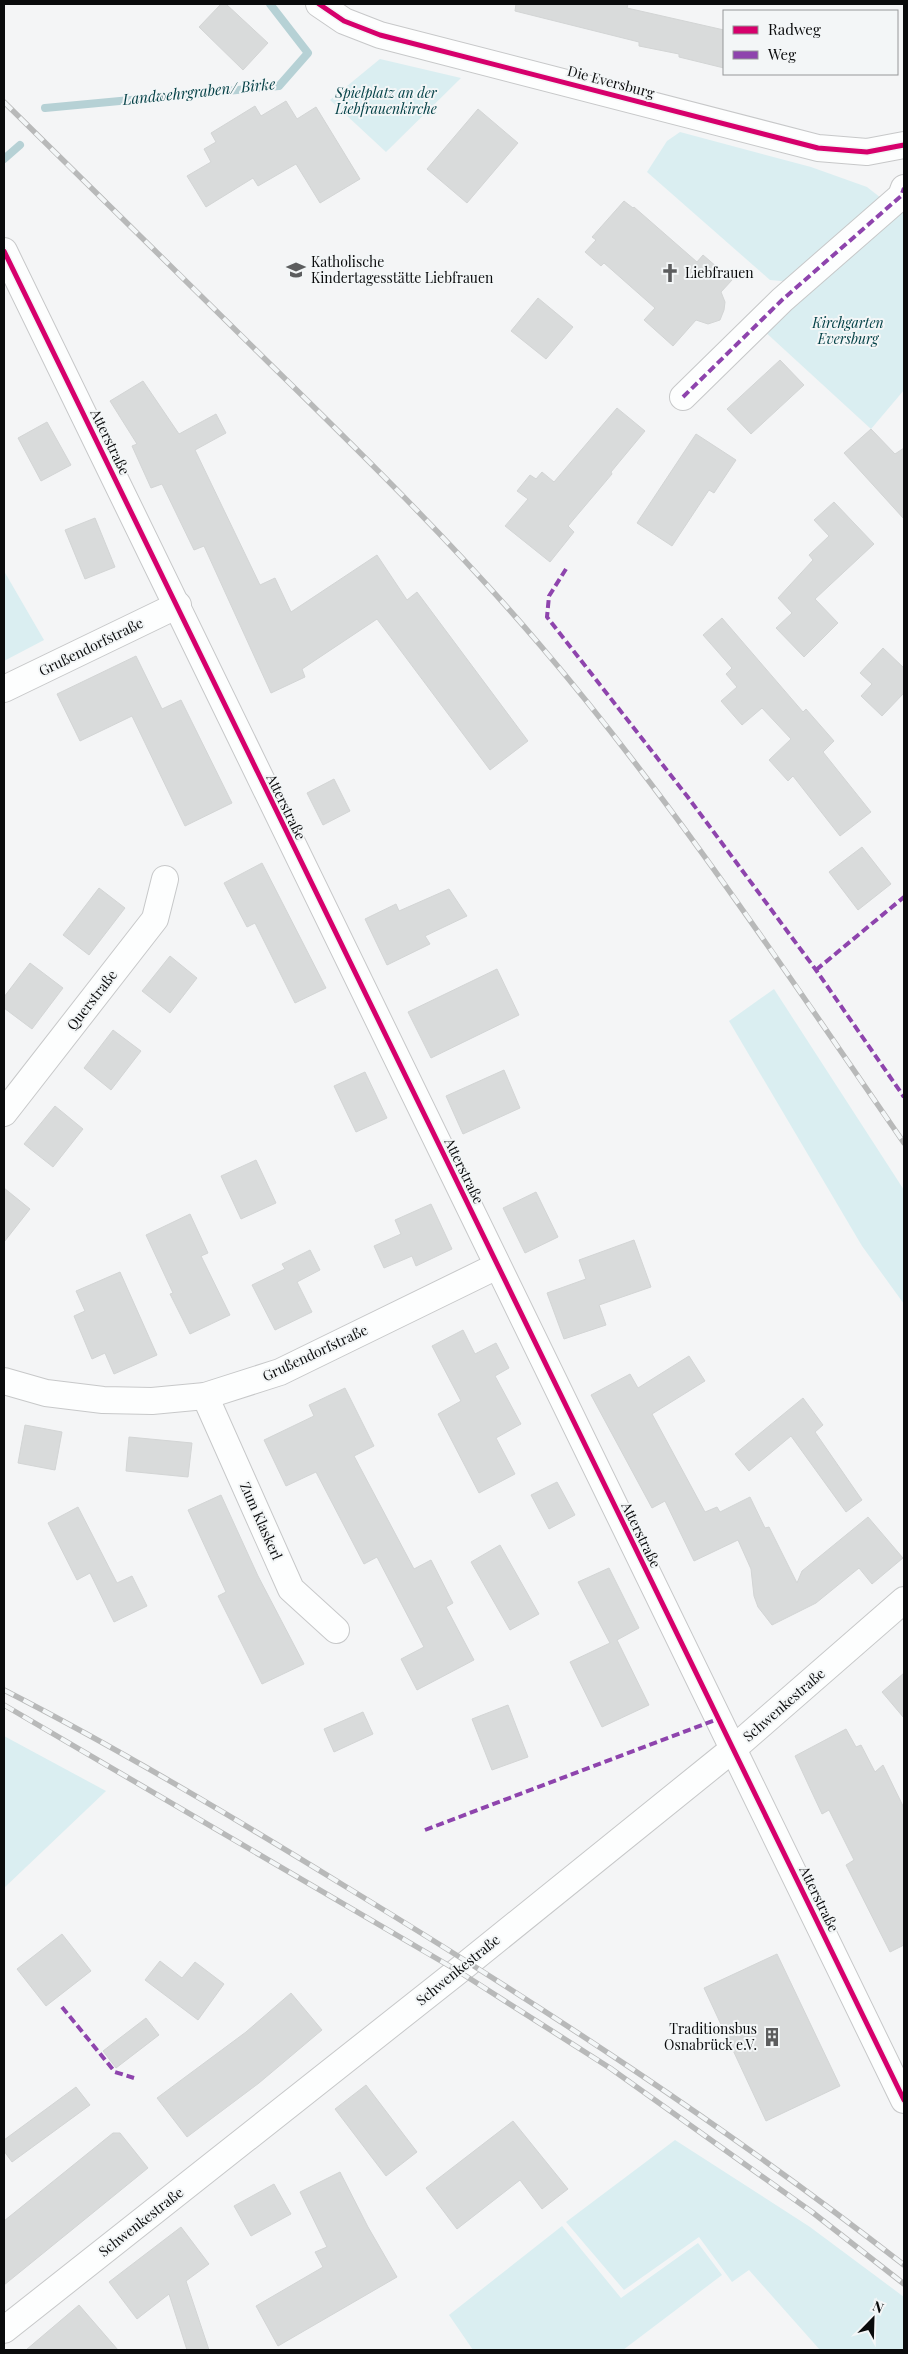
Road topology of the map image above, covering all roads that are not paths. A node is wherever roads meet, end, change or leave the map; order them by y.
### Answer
1 (319, 4) edge
2 (904, 145) edge
3 (904, 188) edge
4 (4, 251) edge
5 (683, 397) dead end
6 (178, 605) junction
7 (4, 690) edge
8 (164, 879) dead end
9 (4, 1113) edge
10 (497, 1266) junction
11 (4, 1381) edge
12 (205, 1396) junction
13 (904, 1600) edge
14 (336, 1630) dead end
15 (733, 1749) junction
16 (904, 2100) edge
17 (4, 2330) edge

1 - 2 street, Die Eversburg
3 - 5 street
4 - 6 street, Atterstraße
6 - 7 street, Grußendorfstraße
6 - 10 street, Atterstraße
8 - 9 street, Querstraße
10 - 12 street, Grußendorfstraße
10 - 15 street, Atterstraße
11 - 12 street, Grußendorfstraße
12 - 14 street, Zum Klaskerl
13 - 15 street, Schwenkestraße
15 - 16 street, Atterstraße
15 - 17 street, Schwenkestraße

